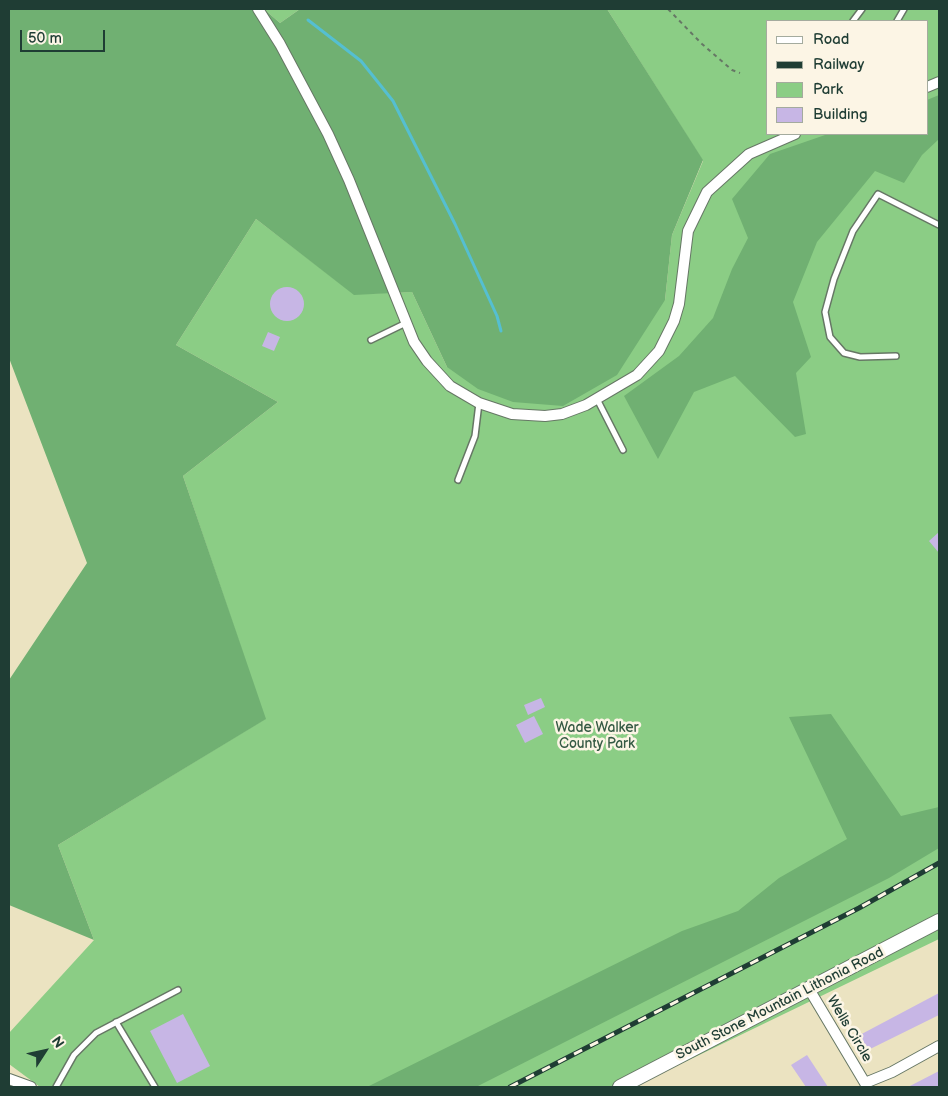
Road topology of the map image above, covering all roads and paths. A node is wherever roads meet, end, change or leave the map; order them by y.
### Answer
1 (258, 9) edge
2 (668, 9) edge
3 (862, 9) edge
4 (904, 9) edge
5 (854, 20) edge
6 (898, 20) edge
7 (740, 73) dead end
8 (793, 135) edge
9 (939, 226) edge
10 (406, 323) junction
11 (371, 340) dead end
12 (896, 356) dead end
13 (597, 399) junction
14 (480, 403) junction
15 (623, 450) dead end
16 (458, 480) dead end
17 (939, 921) edge
18 (809, 989) junction
19 (178, 990) dead end
20 (116, 1022) junction
21 (939, 1046) edge
22 (9, 1079) edge
23 (866, 1085) edge
24 (31, 1087) edge
25 (56, 1087) edge
26 (155, 1087) edge
27 (620, 1087) edge

1 - 10 street
2 - 7 path
3 - 5 lane
4 - 6 lane
8 - 13 street
9 - 12 lane
10 - 11 lane
10 - 14 street
13 - 14 street
13 - 15 lane
14 - 16 lane
17 - 18 main road, South Stone Mountain Lithonia Road
18 - 23 street, Wells Circle
18 - 27 main road, South Stone Mountain Lithonia Road
19 - 20 lane
20 - 25 lane
20 - 26 lane
21 - 23 street, Wells Circle
22 - 24 street

